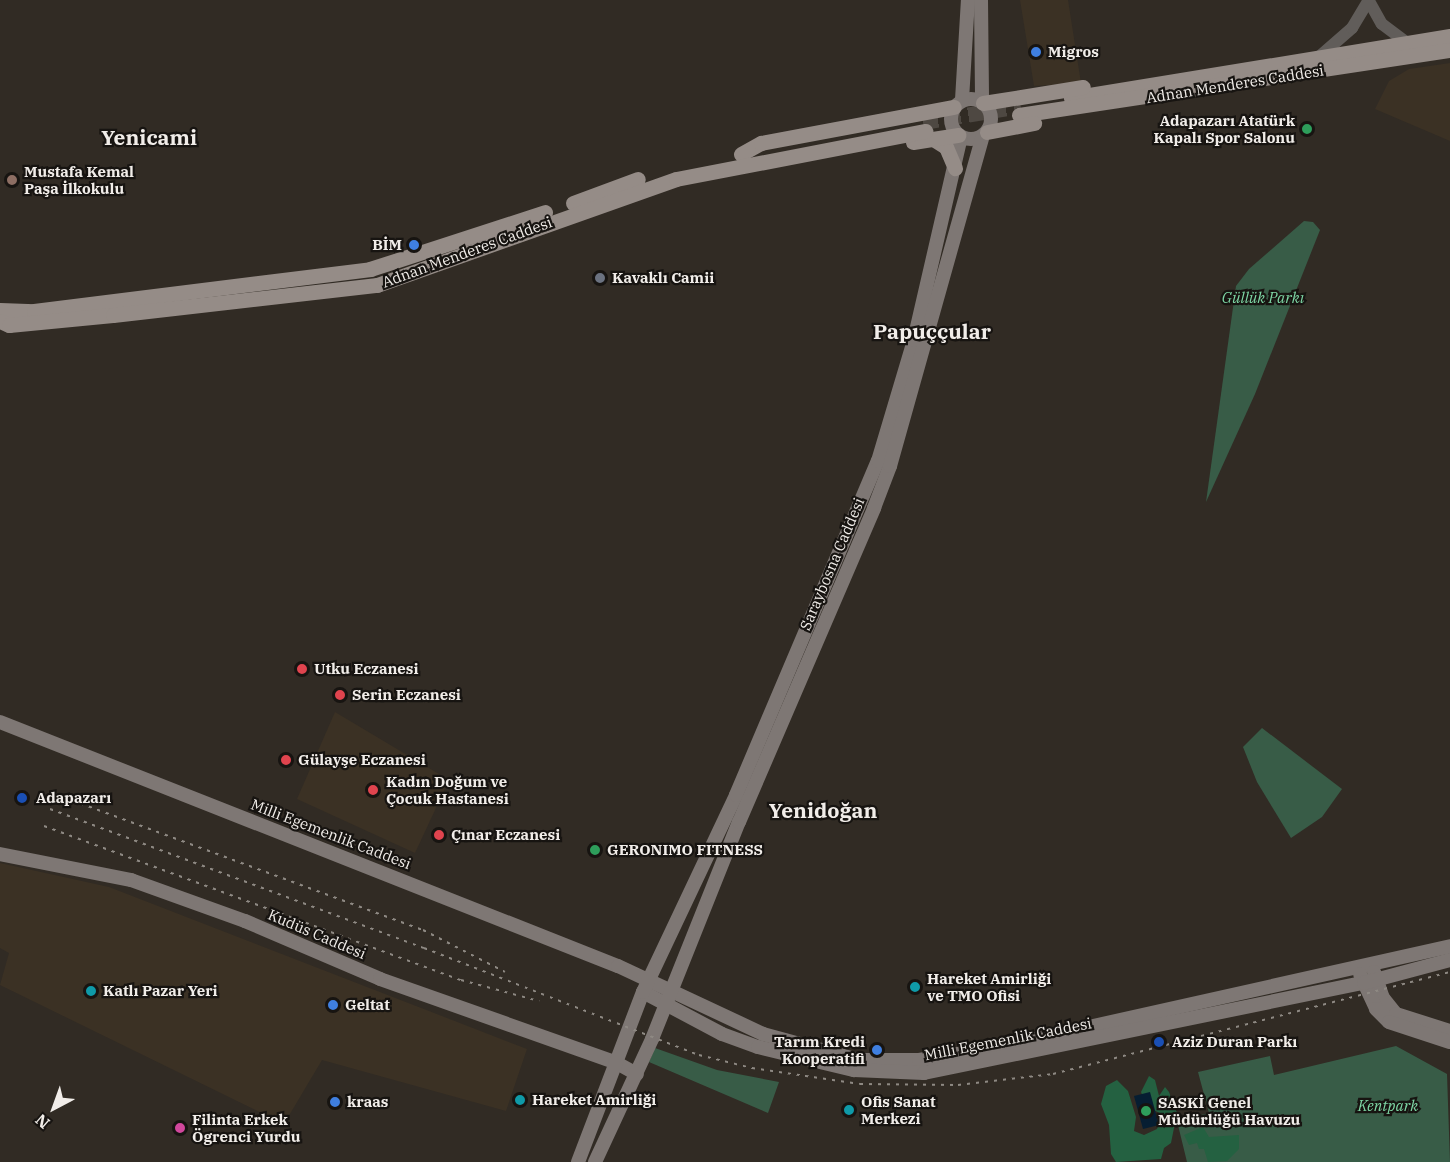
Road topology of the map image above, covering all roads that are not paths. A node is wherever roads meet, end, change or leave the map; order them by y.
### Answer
1 (968, 0) edge
2 (981, 0) edge
3 (1369, 1) edge
4 (1450, 36) edge
5 (1406, 42) junction
6 (1450, 50) edge
7 (1320, 56) junction
8 (981, 57) junction
9 (1195, 84) junction
10 (1004, 100) junction
11 (983, 102) junction
12 (958, 104) junction
13 (1017, 116) junction
14 (928, 125) junction
15 (985, 134) junction
16 (960, 136) junction
17 (955, 168) junction
18 (0, 300) edge
19 (0, 310) edge
20 (33, 311) junction
21 (3, 324) edge
22 (0, 722) edge
23 (0, 854) edge
24 (1450, 946) edge
25 (1450, 960) edge
26 (1368, 975) junction
27 (646, 985) junction
28 (668, 998) junction
29 (1450, 1031) edge
30 (1450, 1042) edge
31 (615, 1062) junction
32 (637, 1074) junction
33 (603, 1095) junction
34 (621, 1101) junction
35 (578, 1162) edge
36 (595, 1162) edge

1 - 12 main road
2 - 8 main road
3 - 5 street
3 - 7 street
4 - 5 main road, Adnan Menderes Caddesi
5 - 7 main road, Adnan Menderes Caddesi
6 - 9 main road, Adnan Menderes Caddesi
7 - 9 main road, Adnan Menderes Caddesi
8 - 10 main road
8 - 11 main road
9 - 10 main road
9 - 13 main road, Adnan Menderes Caddesi
9 - 13 main road
10 - 11 main road
10 - 13 main road
11 - 12 main road
11 - 15 main road
12 - 14 main road
12 - 16 main road
13 - 15 main road
14 - 16 main road
14 - 17 main road
14 - 20 main road, Adnan Menderes Caddesi
14 - 21 main road, Adnan Menderes Caddesi
15 - 16 main road
15 - 28 main road, Saraybosna Caddesi
16 - 17 main road, Saraybosna Caddesi
17 - 27 main road, Saraybosna Caddesi
18 - 20 main road
19 - 20 main road, Adnan Menderes Caddesi
22 - 27 main road, Milli Egemenlik Caddesi
23 - 31 main road, Kudüs Caddesi
24 - 26 main road, Milli Egemenlik Caddesi
25 - 26 main road, Milli Egemenlik Caddesi
26 - 28 main road, Milli Egemenlik Caddesi
26 - 29 main road
26 - 30 main road
27 - 28 main road, Milli Egemenlik Caddesi
27 - 31 main road, Saraybosna Caddesi
28 - 32 main road, Saraybosna Caddesi
31 - 32 main road, Kudüs Caddesi
31 - 33 main road
32 - 34 main road
33 - 34 main road
33 - 35 main road
34 - 36 main road

